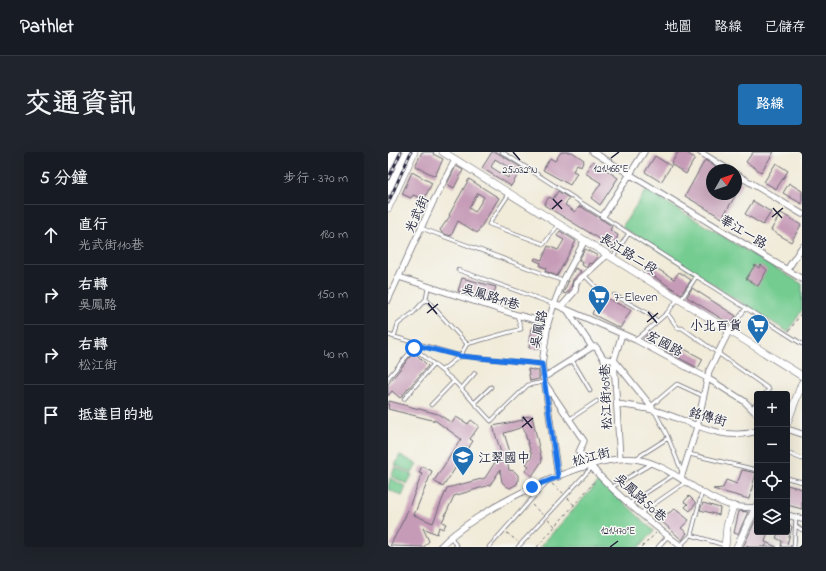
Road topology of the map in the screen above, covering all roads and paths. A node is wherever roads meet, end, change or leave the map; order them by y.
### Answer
1 (392, 152) edge
2 (397, 152) edge
3 (407, 152) edge
4 (414, 152) edge
5 (443, 152) edge
6 (502, 152) edge
7 (593, 152) edge
8 (644, 152) edge
9 (700, 152) edge
10 (388, 160) edge
11 (455, 160) junction
12 (719, 164) edge
13 (388, 171) edge
14 (630, 174) junction
15 (742, 178) edge
16 (388, 190) edge
17 (510, 193) junction
18 (388, 197) edge
19 (388, 208) edge
20 (802, 214) edge
21 (603, 216) junction
22 (559, 224) junction
23 (422, 228) junction
24 (629, 233) junction
25 (585, 240) junction
26 (802, 246) edge
27 (611, 255) junction
28 (458, 270) dead end
29 (787, 270) junction
30 (585, 276) junction
31 (399, 277) junction
32 (696, 277) junction
33 (802, 279) edge
34 (563, 281) junction
35 (428, 288) junction
36 (602, 293) dead end
37 (614, 295) dead end
38 (426, 299) junction
39 (680, 299) junction
40 (388, 300) edge
41 (554, 304) junction
42 (561, 307) junction
43 (746, 308) junction
44 (567, 310) junction
45 (802, 312) edge
46 (667, 313) junction
47 (517, 315) junction
48 (657, 322) junction
49 (548, 323) junction
50 (729, 331) junction
51 (622, 334) junction
52 (787, 335) junction
53 (388, 336) edge
54 (394, 338) junction
55 (636, 340) junction
56 (467, 344) junction
57 (802, 344) edge
58 (416, 345) junction
59 (592, 347) junction
60 (414, 348) junction
61 (718, 353) junction
62 (460, 356) junction
63 (605, 359) junction
64 (572, 360) junction
65 (614, 360) junction
66 (434, 364) junction
67 (542, 364) junction
68 (442, 370) junction
69 (476, 372) dead end
70 (802, 376) edge
71 (615, 377) junction
72 (388, 378) edge
73 (708, 378) junction
74 (544, 380) junction
75 (454, 381) junction
76 (802, 383) edge
77 (491, 387) dead end
78 (461, 389) junction
79 (590, 390) dead end
80 (767, 391) edge
81 (703, 396) junction
82 (404, 399) dead end
83 (597, 402) dead end
84 (474, 403) junction
85 (617, 404) junction
86 (431, 405) dead end
87 (652, 408) junction
88 (752, 408) joint
89 (754, 410) edge
90 (790, 415) edge
91 (570, 419) junction
92 (697, 426) junction
93 (790, 431) edge
94 (754, 432) edge
95 (802, 434) edge
96 (668, 438) junction
97 (689, 454) junction
98 (790, 455) edge
99 (620, 459) junction
100 (635, 459) junction
101 (802, 459) edge
102 (651, 464) junction
103 (591, 467) junction
104 (754, 469) edge
105 (675, 474) junction
106 (600, 475) junction
107 (558, 477) junction
108 (683, 478) junction
109 (790, 479) edge
110 (548, 481) junction
111 (802, 482) edge
112 (612, 487) junction
113 (702, 491) junction
114 (565, 496) junction
115 (528, 502) junction
116 (630, 504) junction
117 (574, 505) junction
118 (733, 506) junction
119 (754, 507) edge
120 (754, 511) edge
121 (641, 513) junction
122 (545, 517) junction
123 (799, 518) edge
124 (555, 526) junction
125 (796, 526) junction
126 (659, 529) junction
127 (504, 530) junction
128 (802, 530) edge
129 (691, 535) junction
130 (450, 536) junction
131 (668, 536) junction
132 (521, 544) junction
133 (739, 544) edge
134 (767, 544) dead end
135 (681, 546) edge
136 (726, 546) edge
137 (440, 547) edge
138 (457, 547) edge
139 (489, 547) edge
140 (518, 547) edge
141 (537, 547) edge
142 (642, 547) edge
143 (658, 547) edge
144 (751, 547) edge
145 (765, 547) edge
146 (794, 547) edge

1 - 10 main road
2 - 13 street
3 - 16 highway
3 - 18 street
4 - 19 street
5 - 11 street, 長江路二段
6 - 21 lane
7 - 14 street, 華江一路
8 - 14 street
9 - 12 street
11 - 17 street, 長江路二段
11 - 23 street, 光武街
14 - 21 street
14 - 29 street, 華江一路
15 - 20 street
17 - 22 street, 長江路二段
17 - 22 lane
21 - 24 lane
22 - 25 street, 長江路二段
23 - 31 street, 光武街
23 - 34 lane
24 - 27 lane
24 - 32 lane
25 - 27 street, 長江路二段
25 - 34 street, 吳鳳路
26 - 29 street
27 - 30 street, 吳鳳路
27 - 39 street, 長江路二段
28 - 41 lane
29 - 33 street, 華江一路
30 - 36 lane
30 - 42 street, 吳鳳路
31 - 35 street, 吳鳳路19巷
31 - 40 street, 光武街
32 - 39 lane
32 - 43 lane
34 - 41 street, 吳鳳路
35 - 38 lane
35 - 47 street, 吳鳳路19巷
37 - 48 lane
38 - 54 lane
38 - 56 lane
39 - 46 lane
39 - 50 street, 長江路二段
41 - 42 street, 宏國路
41 - 49 street, 吳鳳路
42 - 44 street, 宏國路
43 - 50 lane
43 - 52 lane
44 - 51 street, 宏國路
44 - 59 street
45 - 52 path
46 - 48 lane
46 - 61 lane
47 - 49 street, 吳鳳路19巷
47 - 56 lane
48 - 55 lane
49 - 67 street, 吳鳳路
50 - 61 street
50 - 70 street, 長江路二段
51 - 55 street, 宏國路
51 - 65 street, 松江街109巷
52 - 57 lane
53 - 54 lane
54 - 58 lane
55 - 73 street, 宏國路
56 - 62 lane
58 - 60 lane
58 - 62 lane
59 - 63 street
59 - 64 street
60 - 66 lane
60 - 72 lane
61 - 73 street
61 - 80 lane
62 - 67 lane
62 - 68 lane
63 - 65 street
63 - 71 street
64 - 74 street
64 - 79 lane
65 - 71 street, 松江街109巷
65 - 87 street
66 - 68 lane
66 - 82 lane
67 - 74 street, 吳鳳路
68 - 75 lane
69 - 78 lane
71 - 85 street, 松江街109巷
73 - 81 street
73 - 88 street, 宏國路
74 - 84 lane
74 - 91 street, 吳鳳路50巷
74 - 107 street, 吳鳳路
75 - 78 lane
75 - 86 lane
76 - 90 street
77 - 84 lane
78 - 84 lane
81 - 87 lane
81 - 92 street
83 - 91 lane
85 - 87 street, 銘傳街
85 - 99 street, 松江街109巷
87 - 92 street, 銘傳街
87 - 96 lane
88 - 89 street, 宏國路
91 - 103 street, 吳鳳路50巷
92 - 94 street, 銘傳街
92 - 97 street
93 - 95 street
96 - 100 lane
96 - 108 lane
97 - 104 lane
97 - 108 street
98 - 101 lane
99 - 100 street, 松江街
99 - 103 street, 松江街
100 - 102 street, 松江街
102 - 105 street, 松江街
102 - 112 lane
103 - 106 street, 吳鳳路50巷
103 - 107 street, 松江街
103 - 114 lane
105 - 108 street, 松江街
105 - 116 lane
106 - 112 street, 吳鳳路50巷
106 - 117 path
107 - 110 street, 松江街
108 - 113 street, 松江街
108 - 121 lane
109 - 111 lane
110 - 114 path
110 - 115 lane
110 - 130 street, 松江街
112 - 116 street, 吳鳳路50巷
113 - 118 street, 松江街
113 - 129 lane
114 - 117 path
114 - 122 lane
115 - 122 path
115 - 127 lane
116 - 121 street, 吳鳳路50巷
117 - 124 path
118 - 119 street
118 - 136 street
120 - 133 street
121 - 126 street, 吳鳳路50巷
122 - 124 path
122 - 132 lane
123 - 125 lane
124 - 141 path
125 - 128 lane
125 - 146 lane
126 - 131 street, 吳鳳路50巷
126 - 142 path
127 - 132 path
127 - 139 lane
129 - 135 lane
129 - 136 lane
130 - 137 street, 松江街
130 - 138 lane
131 - 135 street, 吳鳳路50巷
131 - 143 lane
132 - 140 lane
133 - 144 path
134 - 145 path

